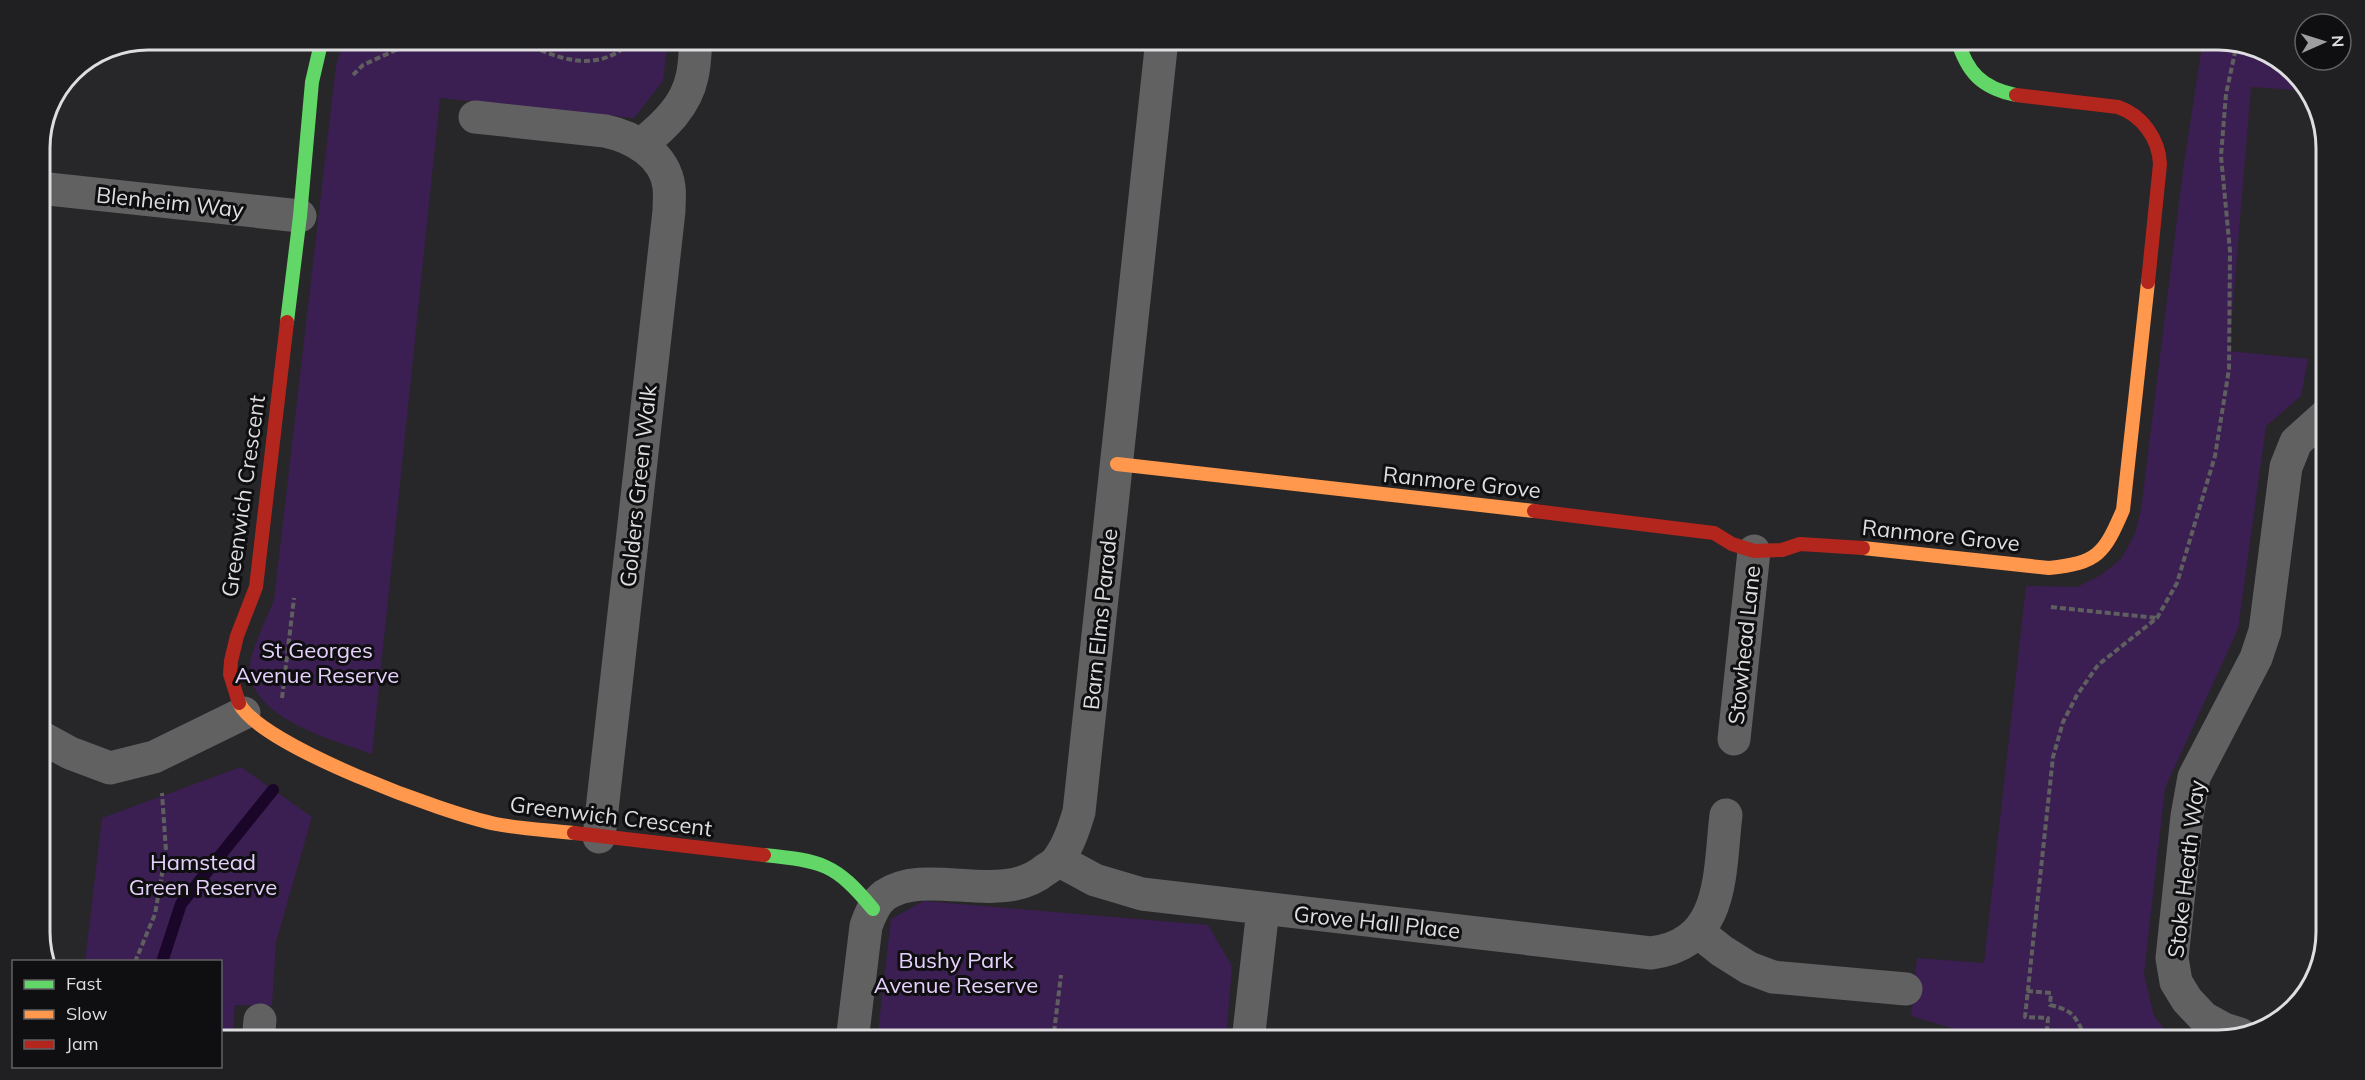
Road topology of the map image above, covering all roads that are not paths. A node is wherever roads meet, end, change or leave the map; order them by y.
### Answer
1 (319, 50) edge
2 (695, 50) edge
3 (1161, 50) edge
4 (1959, 50) edge
5 (476, 117) dead end
6 (642, 144) junction
7 (50, 189) edge
8 (300, 216) junction
9 (2315, 425) edge
10 (1117, 464) junction
11 (1754, 551) junction
12 (244, 713) junction
13 (1734, 739) dead end
14 (50, 742) edge
15 (1726, 815) dead end
16 (599, 837) junction
17 (1058, 860) junction
18 (873, 909) junction
19 (1263, 909) junction
20 (1698, 932) junction
21 (1906, 989) dead end
22 (853, 1030) edge
23 (1249, 1030) edge
24 (2227, 1030) edge

1 - 8 street, Greenwich Crescent
2 - 6 street
3 - 10 street, Barn Elms Parade
4 - 11 street, Ranmore Grove
5 - 6 street, Golders Green Walk
6 - 16 street, Golders Green Walk
7 - 8 street, Blenheim Way
8 - 12 street, Greenwich Crescent
9 - 24 street, Stoke Heath Way
10 - 11 street, Ranmore Grove
10 - 17 street, Barn Elms Parade
11 - 13 street, Stowhead Lane
12 - 14 street
12 - 16 street, Greenwich Crescent
15 - 20 street, Grove Hall Place
16 - 18 street, Greenwich Crescent
17 - 18 street, Barn Elms Parade
17 - 19 street, Grove Hall Place
18 - 22 street
19 - 20 street, Grove Hall Place
19 - 23 street
20 - 21 street

